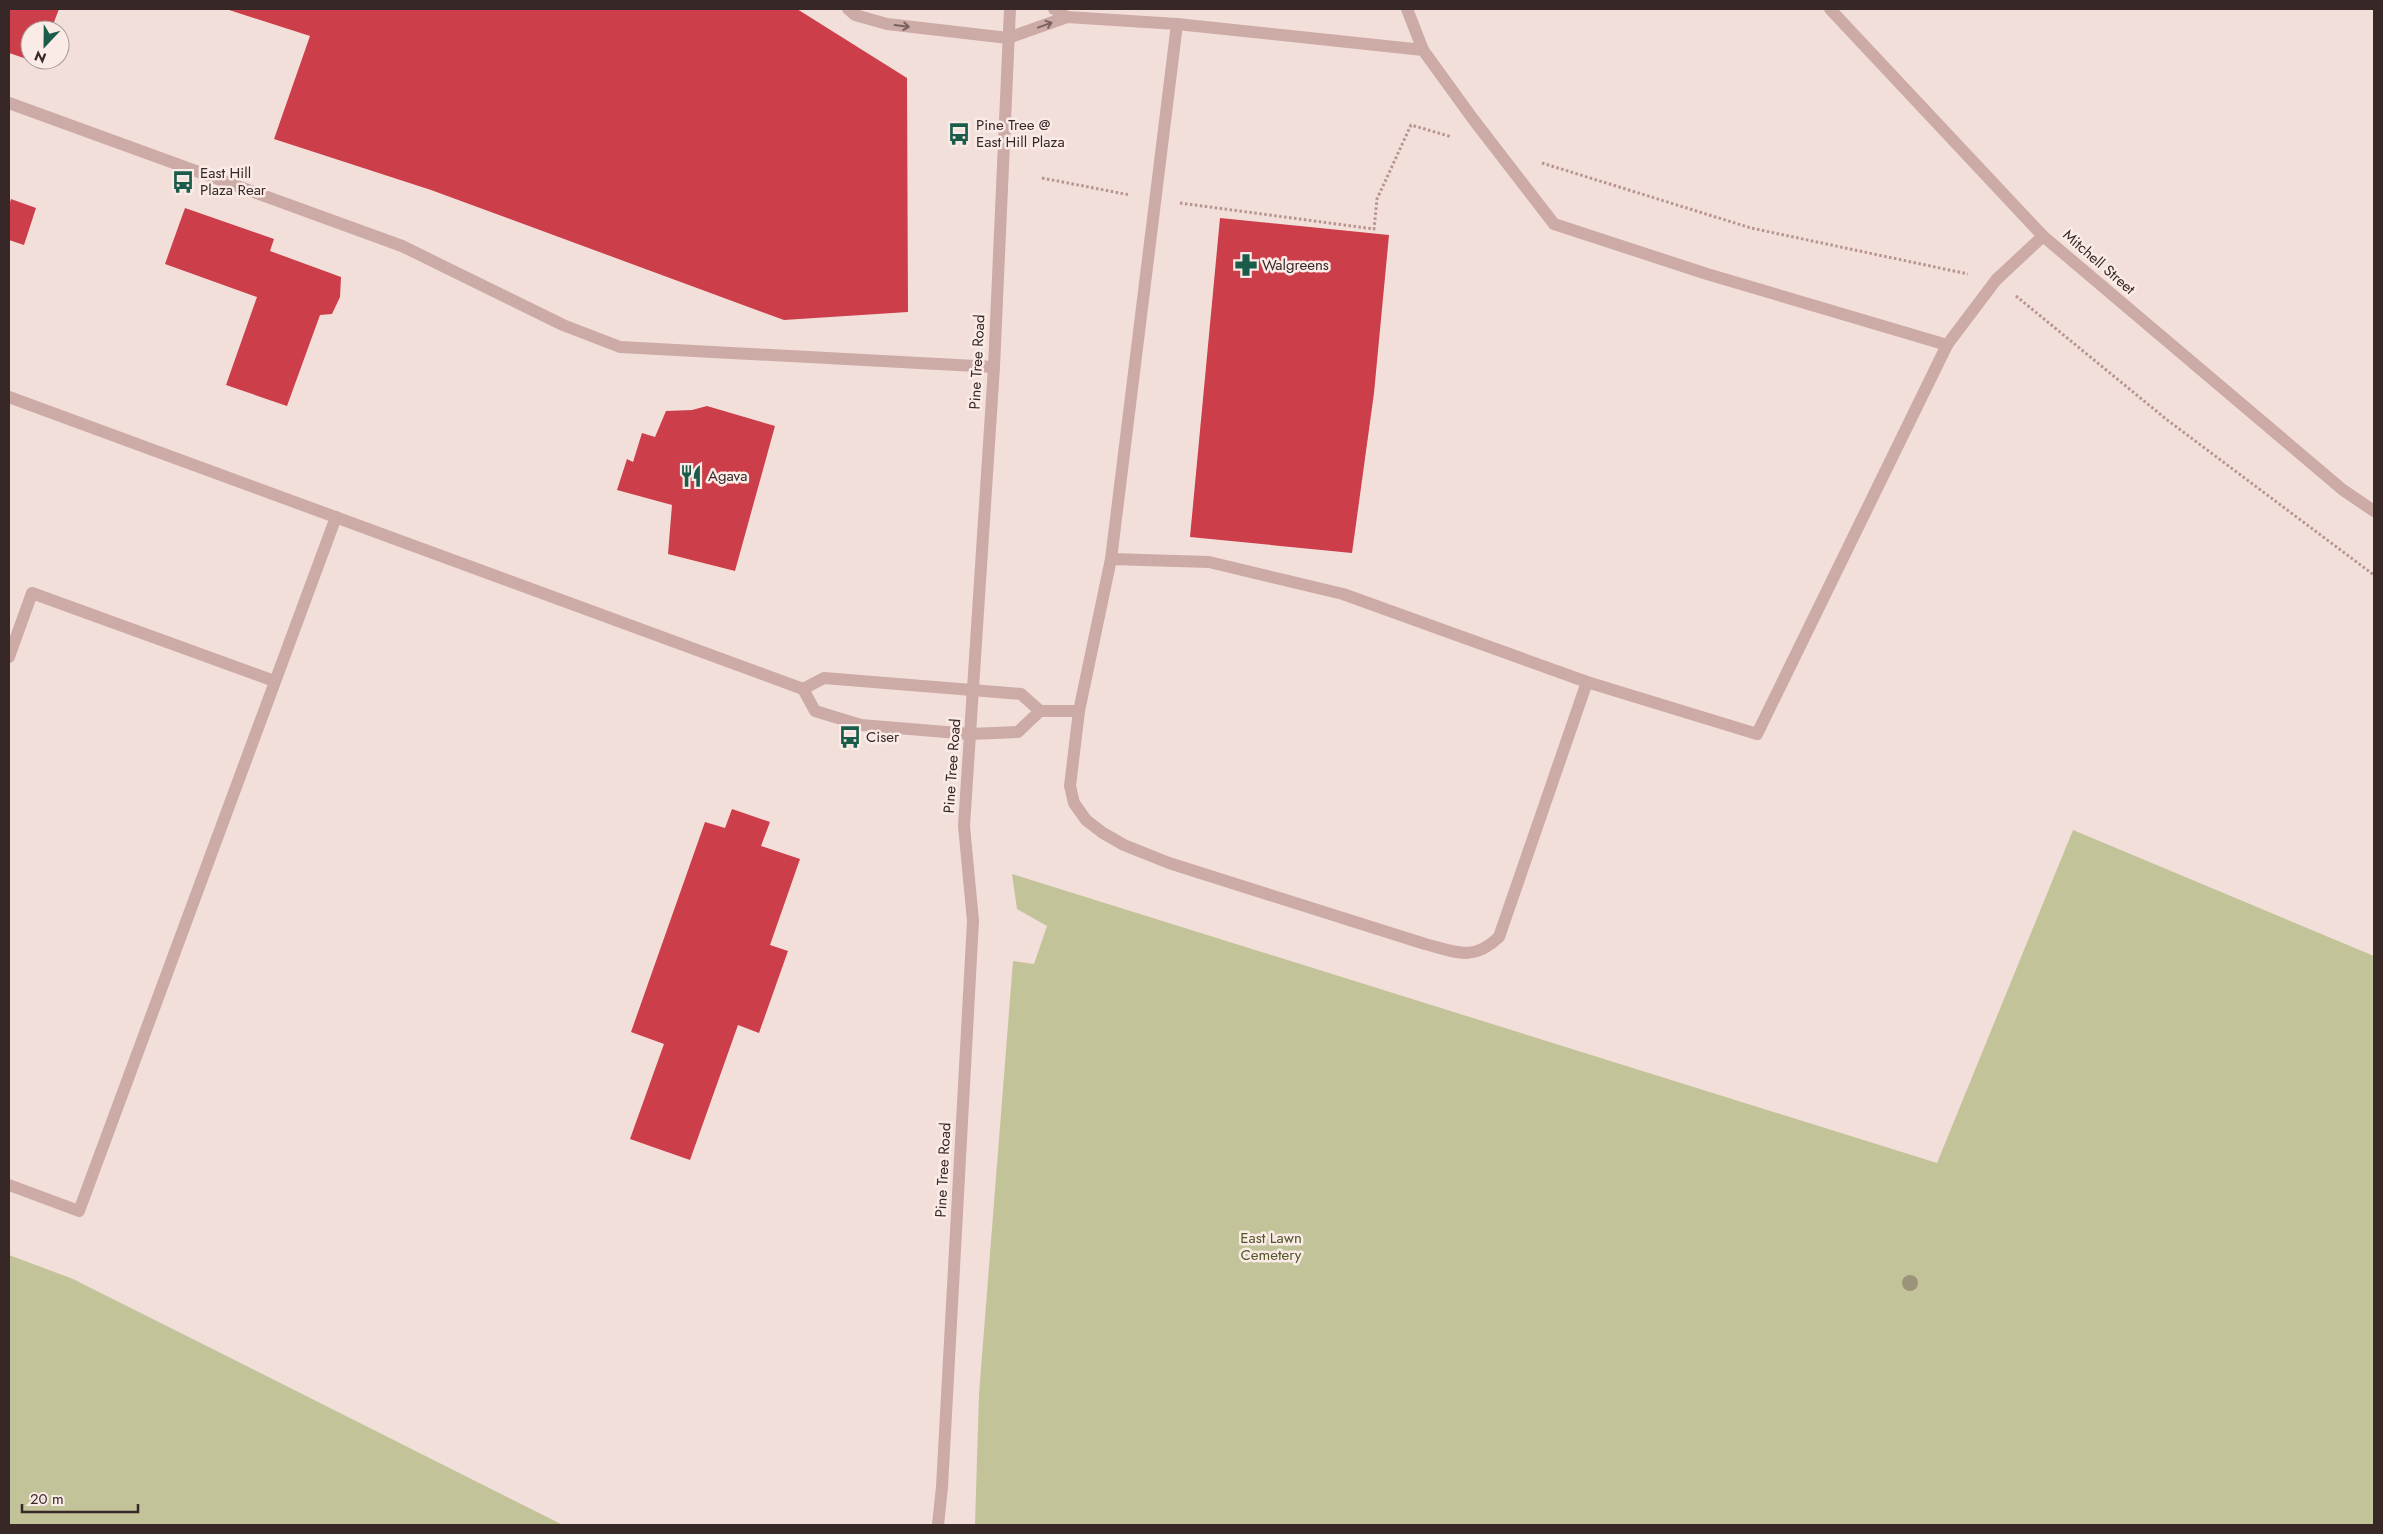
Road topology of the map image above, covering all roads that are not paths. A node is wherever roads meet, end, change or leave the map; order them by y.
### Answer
1 (1010, 9) edge
2 (1054, 9) edge
3 (1407, 9) edge
4 (1830, 9) edge
5 (853, 11) edge
6 (1067, 17) junction
7 (1177, 24) junction
8 (1008, 38) junction
9 (1423, 50) junction
10 (9, 102) edge
11 (2043, 236) junction
12 (1947, 345) junction
13 (994, 367) junction
14 (9, 398) edge
15 (2374, 511) edge
16 (336, 517) junction
17 (1112, 559) junction
18 (9, 658) edge
19 (274, 681) junction
20 (1587, 682) junction
21 (803, 689) junction
22 (974, 689) junction
23 (1040, 711) junction
24 (1079, 711) junction
25 (970, 734) junction
26 (9, 1185) edge
27 (938, 1525) edge

1 - 8 street, Pine Tree Road
2 - 6 street
3 - 9 street
4 - 11 street, Mitchell Street
5 -> 8 street
6 - 7 street
8 -> 6 street
7 - 9 street
7 - 17 street
8 - 13 street, Pine Tree Road
9 - 12 street
10 - 13 street
11 - 12 street
11 - 15 street, Mitchell Street
12 - 20 street
13 - 22 street, Pine Tree Road
14 - 16 street
16 - 19 street
16 - 21 street
17 - 20 street
17 - 24 street
18 - 19 street
19 - 26 street
20 - 24 street
21 - 22 street
21 - 25 street
22 - 23 street
22 - 25 street, Pine Tree Road
23 - 24 street
23 - 25 street
25 - 27 street, Pine Tree Road

